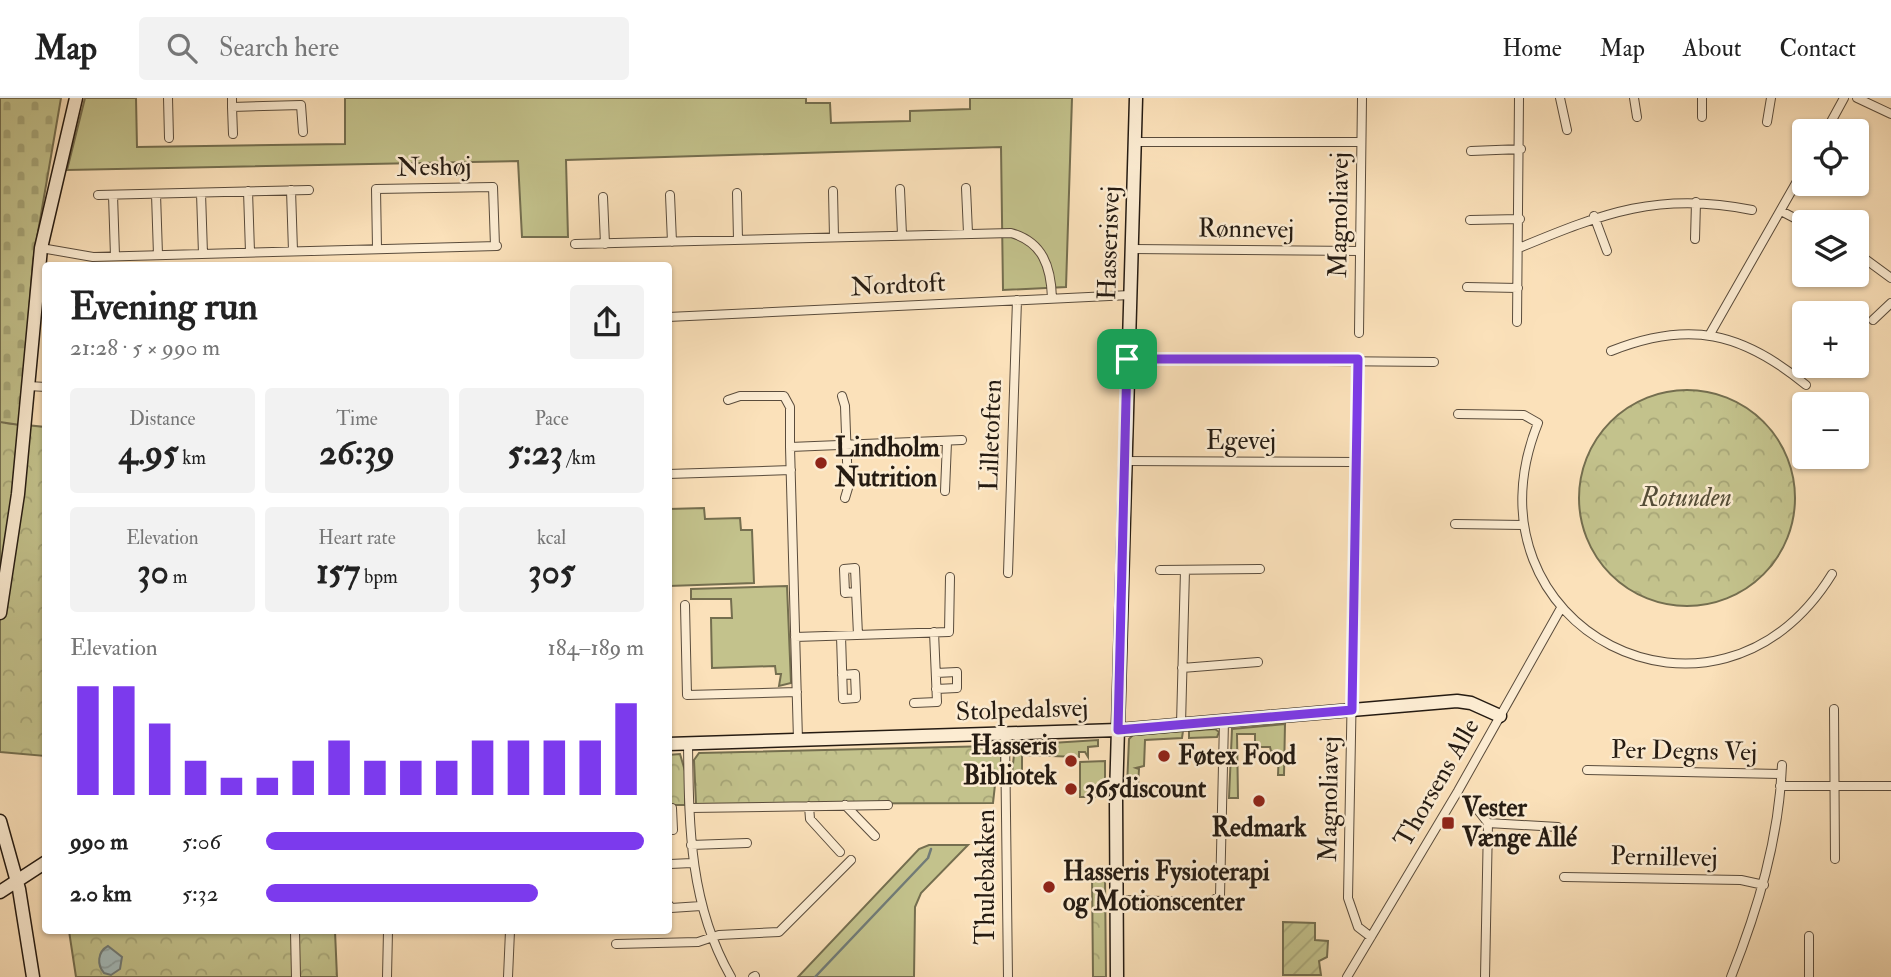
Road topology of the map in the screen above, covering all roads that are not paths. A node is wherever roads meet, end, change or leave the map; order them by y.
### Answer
1 (76, 98) edge
2 (168, 98) edge
3 (1136, 98) edge
4 (1362, 98) edge
5 (1519, 98) edge
6 (1560, 98) edge
7 (1634, 98) edge
8 (1702, 98) edge
9 (1772, 98) edge
10 (1844, 98) edge
11 (1857, 98) edge
12 (232, 102) edge
13 (287, 102) edge
14 (1891, 114) edge
15 (1637, 117) dead end
16 (1702, 117) dead end
17 (1833, 119) edge
18 (1767, 122) dead end
19 (1567, 130) dead end
20 (303, 132) dead end
21 (233, 134) dead end
22 (169, 138) dead end
23 (1135, 142) junction
24 (1361, 142) junction
25 (1521, 149) junction
26 (1471, 151) dead end
27 (966, 188) dead end
28 (900, 189) dead end
29 (291, 190) junction
30 (309, 190) dead end
31 (248, 191) junction
32 (833, 191) dead end
33 (1792, 191) edge
34 (201, 192) junction
35 (737, 193) dead end
36 (156, 194) junction
37 (98, 195) dead end
38 (113, 195) junction
39 (670, 195) dead end
40 (603, 197) dead end
41 (1696, 202) junction
42 (1752, 210) dead end
43 (1781, 211) junction
44 (1594, 216) junction
45 (1792, 217) edge
46 (1520, 219) junction
47 (1470, 220) dead end
48 (968, 233) junction
49 (902, 235) junction
50 (834, 237) junction
51 (1695, 239) dead end
52 (738, 240) junction
53 (672, 242) junction
54 (575, 244) dead end
55 (605, 244) junction
56 (41, 248) junction
57 (377, 248) junction
58 (1519, 248) junction
59 (1132, 249) junction
60 (293, 251) junction
61 (1360, 251) junction
62 (1606, 251) dead end
63 (250, 252) junction
64 (203, 254) junction
65 (158, 255) junction
66 (115, 256) junction
67 (1869, 262) edge
68 (1891, 278) edge
69 (1467, 287) dead end
70 (1518, 288) junction
71 (1130, 295) junction
72 (1052, 298) junction
73 (1017, 300) junction
74 (1891, 303) edge
75 (672, 317) edge
76 (39, 319) edge
77 (1873, 320) dead end
78 (1517, 322) dead end
79 (1359, 333) dead end
80 (1710, 334) junction
81 (1611, 351) dead end
82 (1127, 359) junction
83 (1358, 359) junction
84 (1434, 362) dead end
85 (1806, 385) dead end
86 (28, 386) junction
87 (42, 387) edge
88 (842, 396) dead end
89 (728, 400) dead end
90 (1458, 414) dead end
91 (961, 440) dead end
92 (947, 442) junction
93 (846, 445) junction
94 (790, 447) junction
95 (1125, 461) junction
96 (1357, 463) junction
97 (791, 470) junction
98 (672, 474) edge
99 (945, 491) dead end
100 (845, 498) dead end
101 (1455, 524) dead end
102 (1523, 525) junction
103 (1260, 569) dead end
104 (1160, 570) dead end
105 (1185, 570) junction
106 (1007, 573) dead end
107 (1832, 574) dead end
108 (950, 577) dead end
109 (3, 578) edge
110 (856, 592) dead end
111 (685, 605) dead end
112 (1561, 608) junction
113 (0, 612) edge
114 (934, 632) junction
115 (858, 635) junction
116 (841, 636) junction
117 (795, 637) junction
118 (1258, 662) dead end
119 (1182, 668) junction
120 (936, 673) junction
121 (842, 675) dead end
122 (936, 689) junction
123 (797, 692) junction
124 (915, 703) dead end
125 (1834, 709) dead end
126 (1352, 710) junction
127 (1500, 716) junction
128 (1224, 721) junction
129 (1181, 724) junction
130 (1118, 730) junction
131 (1005, 734) junction
132 (798, 740) junction
133 (688, 743) junction
134 (672, 744) edge
135 (1587, 770) dead end
136 (1780, 786) junction
137 (1891, 786) edge
138 (1835, 788) junction
139 (1470, 800) dead end
140 (845, 805) junction
141 (888, 805) dead end
142 (809, 806) junction
143 (690, 808) junction
144 (0, 821) edge
145 (1488, 823) junction
146 (1558, 827) dead end
147 (672, 830) edge
148 (690, 830) junction
149 (875, 836) dead end
150 (747, 843) dead end
151 (691, 845) junction
152 (840, 852) dead end
153 (851, 859) dead end
154 (1835, 859) dead end
155 (692, 863) junction
156 (672, 864) edge
157 (42, 865) edge
158 (1564, 877) dead end
159 (16, 881) junction
160 (1764, 885) junction
161 (0, 892) edge
162 (1116, 900) junction
163 (701, 906) junction
164 (672, 908) edge
165 (295, 934) edge
166 (388, 934) edge
167 (510, 934) edge
168 (1809, 936) dead end
169 (1371, 937) junction
170 (711, 938) junction
171 (616, 944) dead end
172 (33, 977) edge
173 (296, 977) edge
174 (387, 977) edge
175 (508, 977) edge
176 (731, 977) edge
177 (1008, 977) edge
178 (1117, 977) edge
179 (1347, 977) edge
180 (1485, 977) edge
181 (1731, 977) edge
182 (1809, 977) edge

1 - 56 street
2 - 22 street
3 - 23 street, Hasserisvej
4 - 24 street, Magnoliavej
5 - 25 street
6 - 19 street
7 - 15 street
8 - 16 street
9 - 18 street
10 - 17 street
11 - 14 street
12 - 13 street
12 - 21 street
13 - 20 street
23 - 24 street
23 - 59 street, Hasserisvej
24 - 61 street, Magnoliavej
25 - 26 street
25 - 46 street
27 - 48 street
28 - 49 street
29 - 30 street
29 - 31 street
29 - 60 street
31 - 34 street
31 - 63 street
32 - 50 street
33 - 43 street
34 - 36 street
34 - 64 street
35 - 52 street
36 - 38 street
36 - 65 street
37 - 38 street
38 - 66 street
39 - 53 street
40 - 55 street
41 - 42 street
41 - 44 street
41 - 51 street
43 - 45 street
43 - 80 street
44 - 58 street
44 - 62 street
46 - 47 street
46 - 58 street
48 - 49 street
48 - 72 street
49 - 50 street
50 - 52 street
52 - 53 street
53 - 55 street
54 - 55 street
56 - 66 street, Neshøj
56 - 76 street
57 - 57 street, Neshøj
57 - 60 street, Neshøj
58 - 70 street
59 - 61 street, Rønnevej
59 - 71 street, Hasserisvej
60 - 63 street, Neshøj
61 - 79 street, Magnoliavej
63 - 64 street, Neshøj
64 - 65 street, Neshøj
65 - 66 street, Neshøj
67 - 68 street
69 - 70 street
70 - 78 street
71 - 72 street, Nordtoft
71 - 82 street, Hasserisvej
72 - 73 street, Nordtoft
73 - 75 street, Nordtoft
73 - 106 street, Lilletoften
74 - 77 street
76 - 86 street
80 - 81 street
80 - 85 street
82 - 83 street
82 - 95 street, Hasserisvej
83 - 84 street
83 - 96 street, Magnoliavej
86 - 87 street
86 - 109 street
88 - 93 street
89 - 94 street
90 - 102 street
91 - 92 street
92 - 93 street
92 - 99 street
93 - 94 street
93 - 100 street
94 - 97 street
95 - 96 street, Egevej
95 - 130 street, Hasserisvej
96 - 126 street, Magnoliavej
97 - 98 street
97 - 117 street
101 - 102 street
102 - 112 street
103 - 105 street
104 - 105 street
105 - 119 street
107 - 112 street
108 - 114 street
109 - 113 street
110 - 115 street
111 - 123 street
112 - 127 street, Thorsens Alle
114 - 115 street
114 - 120 street
115 - 116 street
116 - 117 street
116 - 121 street
117 - 123 street
118 - 119 street
119 - 129 street
120 - 122 street
120 - 122 street
122 - 124 street
123 - 132 street
125 - 138 street
126 - 127 street, Stolpedalsvej
126 - 128 street, Stolpedalsvej
126 - 169 street, Magnoliavej
127 - 169 street, Thorsens Alle
128 - 129 street, Stolpedalsvej
128 - 162 street
129 - 130 street, Stolpedalsvej
130 - 131 street, Stolpedalsvej
130 - 162 street, Hasserisvej
131 - 132 street, Stolpedalsvej
131 - 177 street, Thulebakken
132 - 133 street, Stolpedalsvej
133 - 134 street, Stolpedalsvej
133 - 143 street
135 - 136 street, Per Degns Vej
136 - 138 street
136 - 160 street
137 - 138 street
138 - 154 street
139 - 145 street
140 - 141 street
140 - 142 street
140 - 149 street
142 - 143 street
142 - 152 street
143 - 148 street
144 - 159 street
145 - 146 street
145 - 180 street
147 - 148 street
148 - 151 street
150 - 151 street
151 - 155 street
153 - 170 street
155 - 156 street
155 - 163 street
157 - 159 street
158 - 160 street, Pernillevej
159 - 161 street
159 - 172 street
160 - 181 street
162 - 178 street, Hasserisvej
163 - 164 street
163 - 170 street
165 - 173 street
166 - 174 street
167 - 175 street
168 - 182 street
169 - 179 street, Thorsens Alle
170 - 171 street
170 - 176 street

